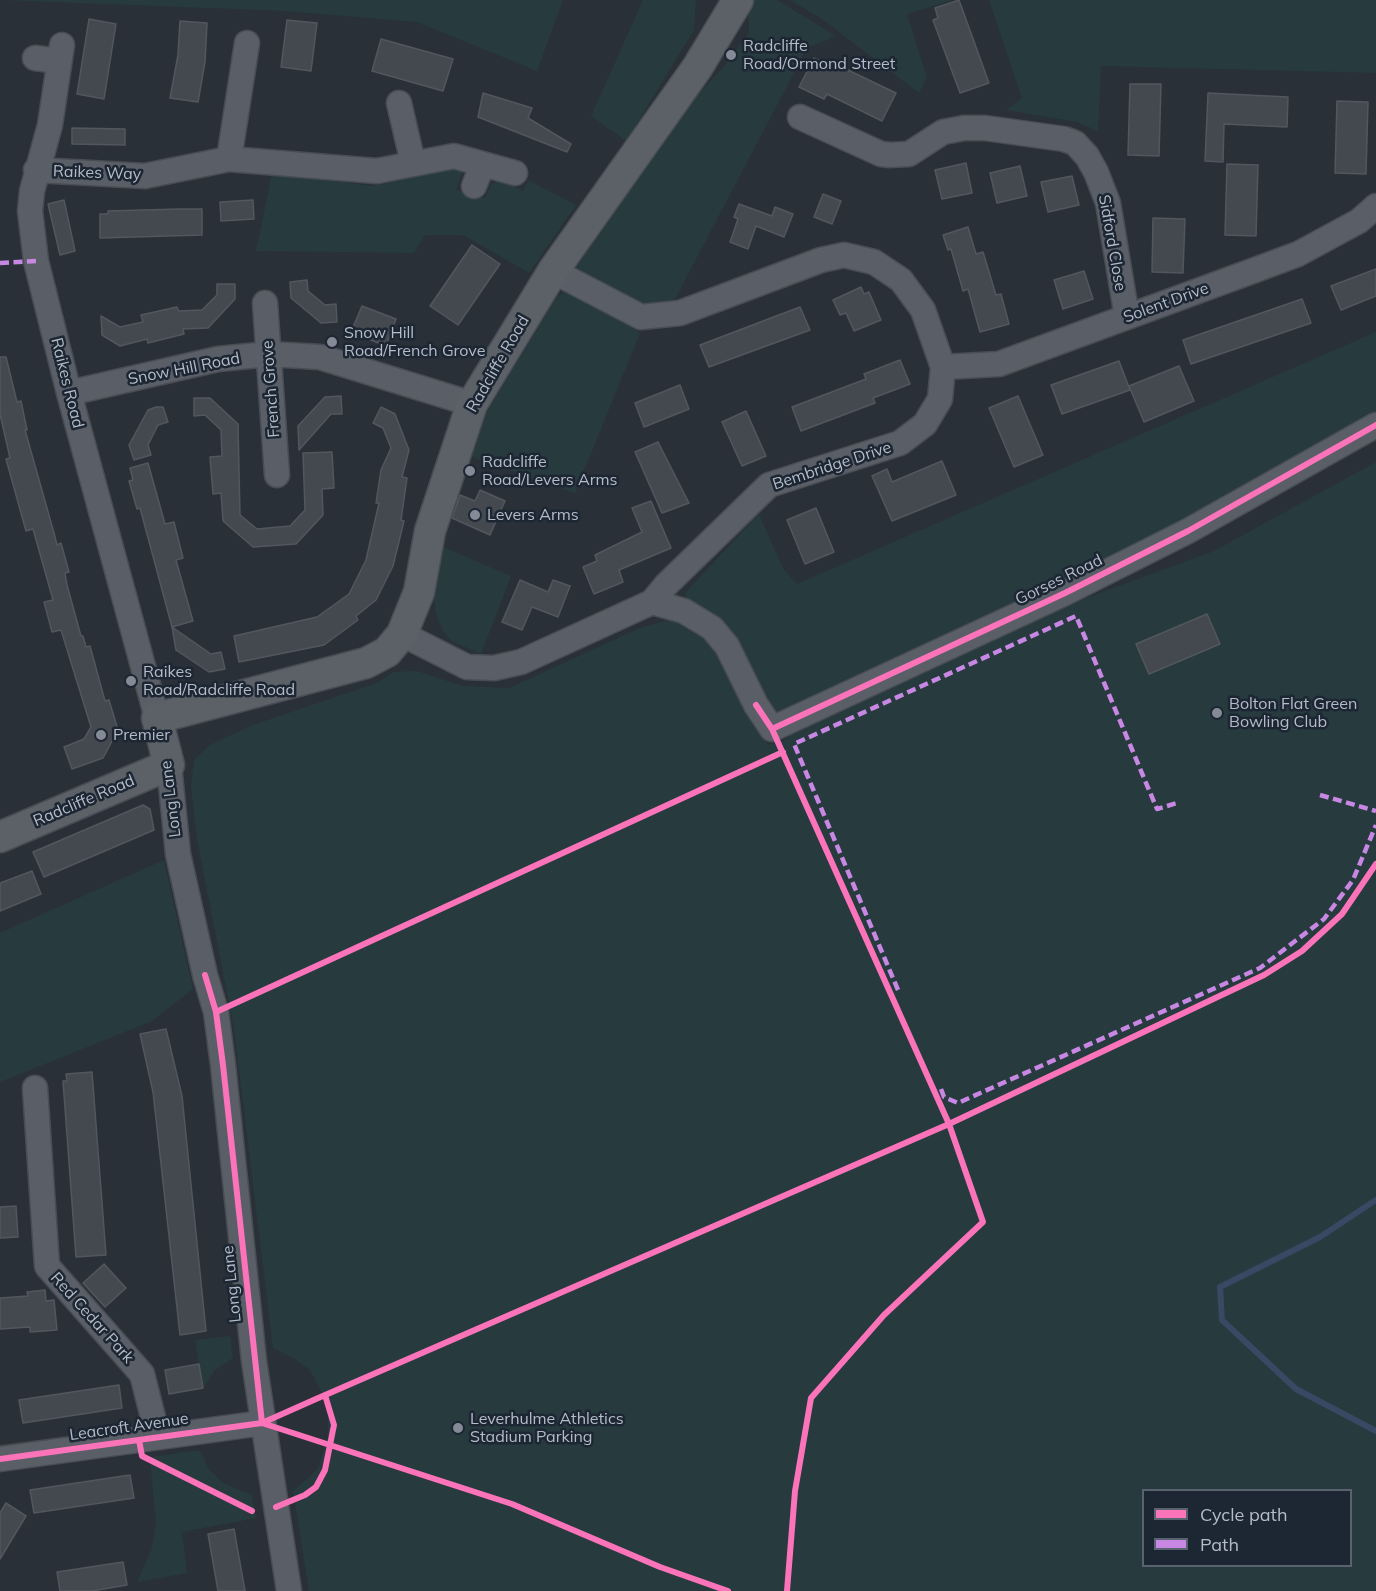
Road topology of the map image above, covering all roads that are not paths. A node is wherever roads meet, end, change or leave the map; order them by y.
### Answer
1 (738, 0) edge
2 (247, 43) dead end
3 (35, 58) dead end
4 (399, 103) dead end
5 (800, 117) dead end
6 (229, 159) junction
7 (414, 163) junction
8 (36, 170) junction
9 (515, 173) dead end
10 (1376, 206) edge
11 (553, 271) junction
12 (265, 303) dead end
13 (1127, 317) junction
14 (268, 354) junction
15 (943, 367) junction
16 (69, 393) junction
17 (472, 404) junction
18 (1376, 425) edge
19 (277, 476) dead end
20 (652, 602) junction
21 (402, 634) junction
22 (234, 698) junction
23 (157, 718) junction
24 (168, 760) junction
25 (0, 837) edge
26 (35, 1088) dead end
27 (262, 1423) junction
28 (158, 1437) junction
29 (0, 1459) edge
30 (289, 1591) edge

1 - 11 main road, Radcliffe Road
2 - 6 street
3 - 8 street, Raikes Road
4 - 7 street
5 - 13 street, Sidford Close
6 - 7 street, Raikes Way
6 - 8 street, Raikes Way
7 - 9 street, Raikes Way
8 - 16 street, Raikes Road
10 - 13 street, Solent Drive
11 - 15 street, Bembridge Drive
11 - 17 main road, Radcliffe Road
12 - 14 street, French Grove
13 - 15 street, Solent Drive
14 - 16 street, Snow Hill Road
14 - 17 street, Snow Hill Road
14 - 19 street, French Grove
15 - 20 street, Bembridge Drive
16 - 23 street, Raikes Road
17 - 21 main road, Radcliffe Road
18 - 20 street, Gorses Road
20 - 21 street, Bembridge Drive
21 - 22 main road, Radcliffe Road
22 - 23 main road, Radcliffe Road
22 - 24 main road, Radcliffe Road
23 - 24 main road, Long Lane
24 - 25 main road, Radcliffe Road
24 - 27 street, Long Lane
26 - 28 street, Red Cedar Park
27 - 28 street, Leacroft Avenue
27 - 30 street, Long Lane
28 - 29 street, Leacroft Avenue

